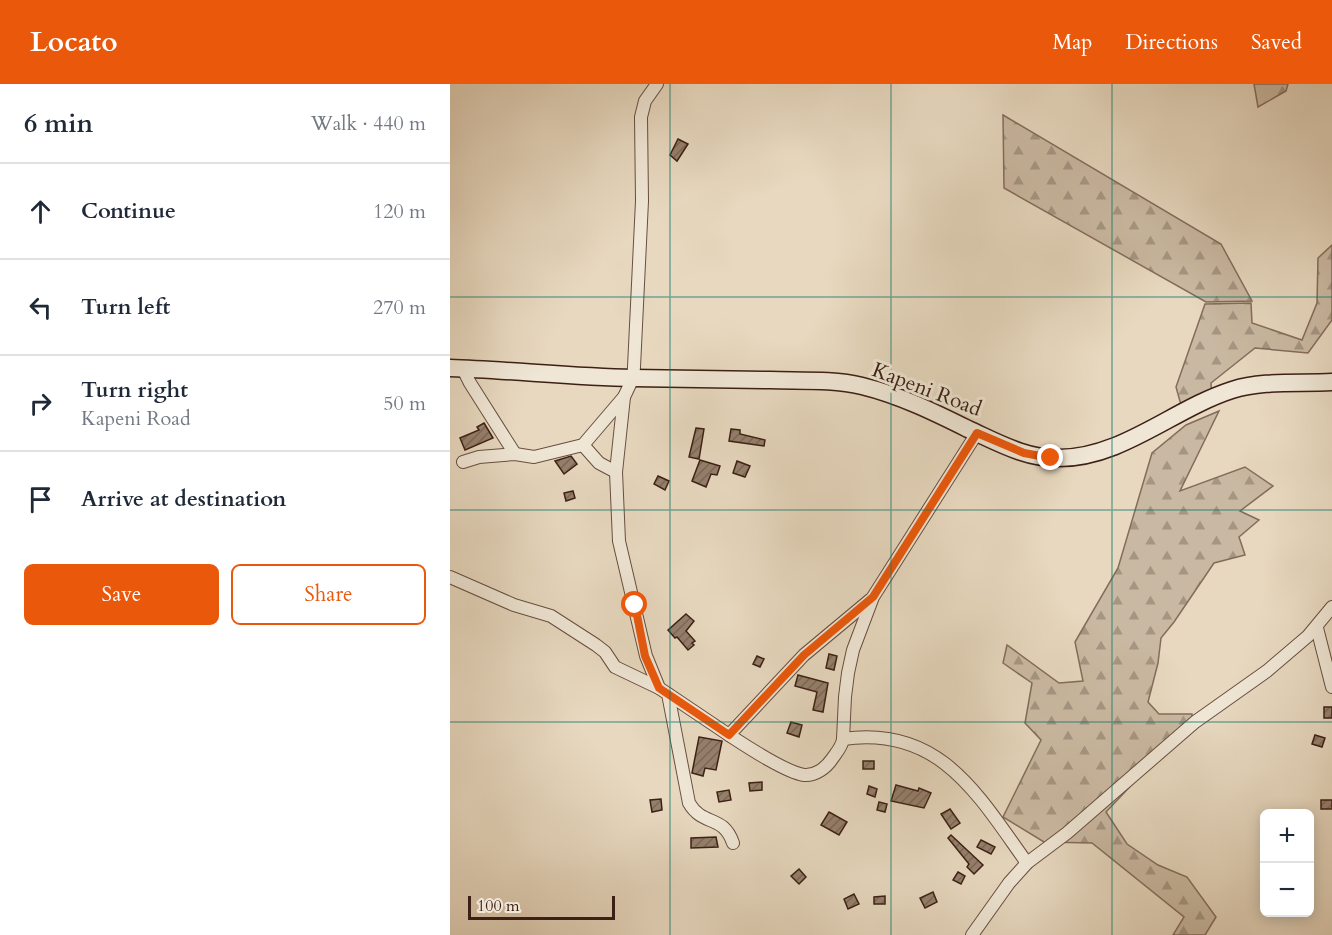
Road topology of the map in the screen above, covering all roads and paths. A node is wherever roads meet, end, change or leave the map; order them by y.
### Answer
1 (657, 84) edge
2 (457, 368) edge
3 (633, 378) junction
4 (1332, 382) edge
5 (624, 397) junction
6 (977, 433) junction
7 (584, 445) junction
8 (515, 454) junction
9 (463, 462) dead end
10 (616, 472) junction
11 (450, 577) edge
12 (873, 597) junction
13 (1332, 607) edge
14 (1317, 628) junction
15 (1332, 687) edge
16 (664, 691) junction
17 (729, 735) junction
18 (843, 739) junction
19 (733, 843) dead end
20 (1027, 863) junction
21 (972, 935) edge

1 - 3 street
2 - 3 main road, Kapeni Road
2 - 8 street
3 - 5 street
3 - 6 main road, Kapeni Road
4 - 6 main road, Kapeni Road
5 - 7 street
5 - 10 street
6 - 12 street
7 - 8 street
7 - 10 street
8 - 9 street
10 - 16 street
11 - 16 street
12 - 17 street
12 - 18 street
13 - 14 street
14 - 15 street
14 - 20 street
16 - 17 street
16 - 19 street
17 - 18 street
18 - 20 street
20 - 21 street

